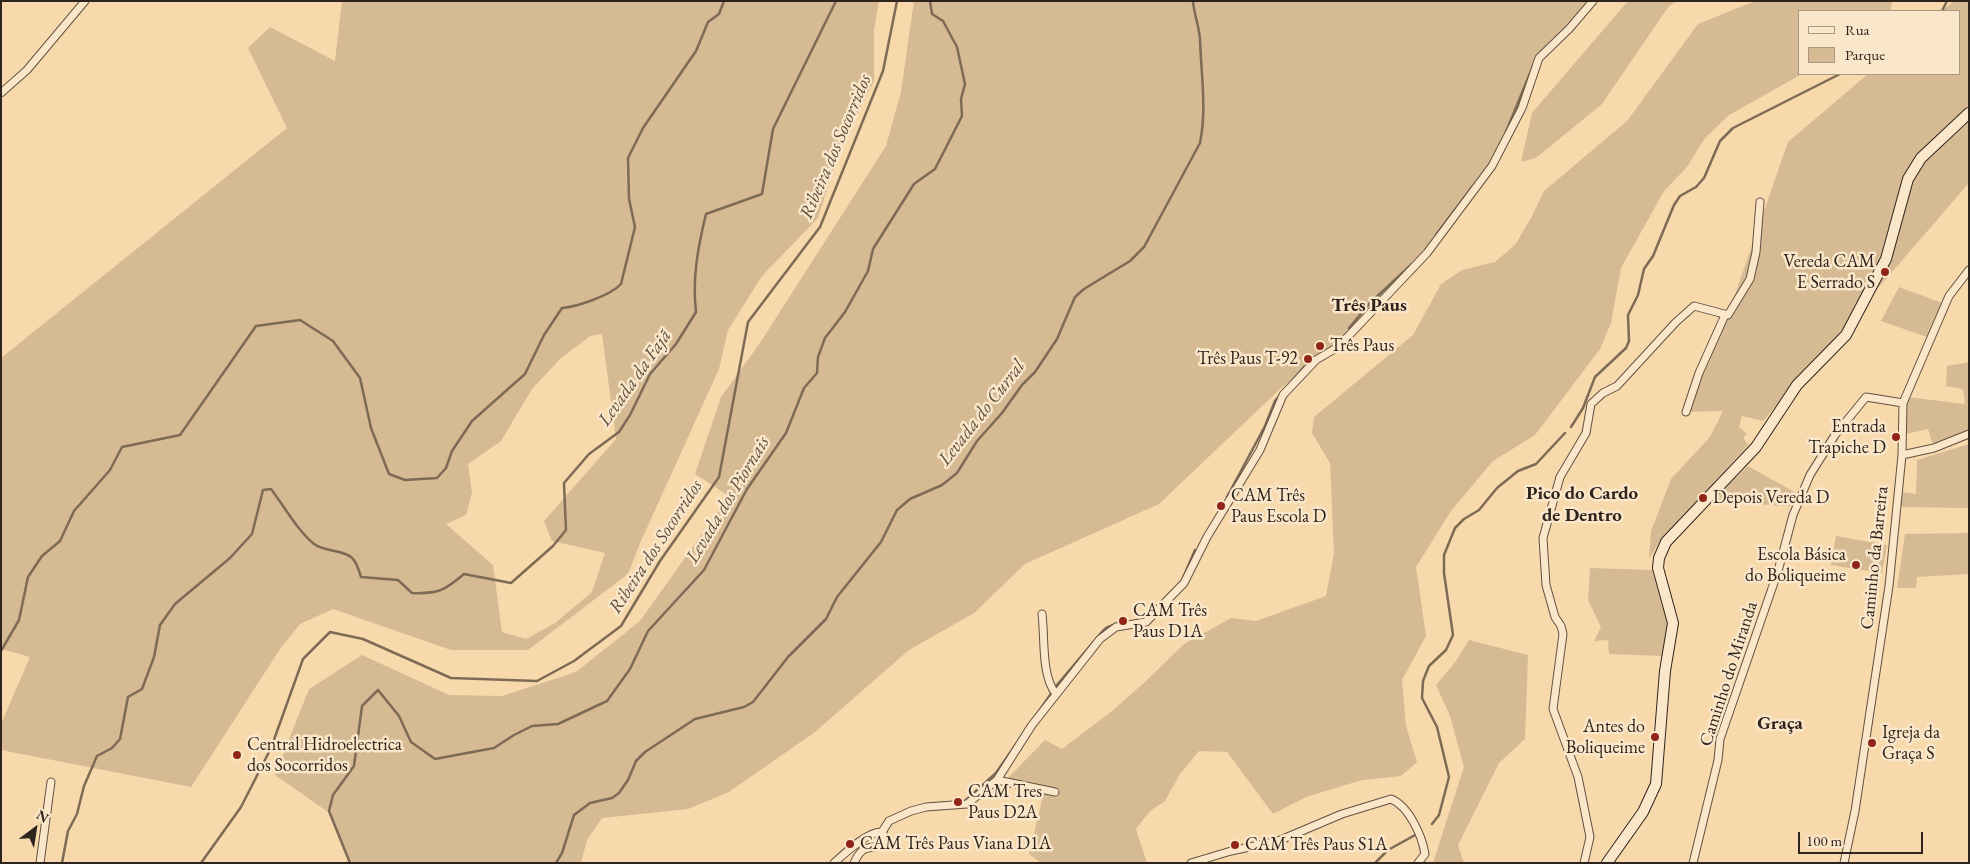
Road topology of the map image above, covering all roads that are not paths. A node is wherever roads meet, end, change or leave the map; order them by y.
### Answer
1 (85, 1) edge
2 (1593, 1) edge
3 (1, 93) edge
4 (1969, 113) edge
5 (1760, 202) dead end
6 (1969, 270) edge
7 (1725, 315) junction
8 (1903, 403) junction
9 (1686, 412) dead end
10 (1969, 434) edge
11 (1902, 455) junction
12 (1042, 614) dead end
13 (1056, 694) junction
14 (997, 780) junction
15 (52, 782) dead end
16 (1055, 792) dead end
17 (882, 832) junction
18 (40, 863) edge
19 (834, 863) edge
20 (854, 863) edge
21 (1192, 863) edge
22 (1418, 863) edge
23 (1584, 863) edge
24 (1608, 863) edge
25 (1693, 863) edge
26 (1844, 863) edge

1 - 3 street
2 - 13 street
4 - 24 main road
5 - 7 street
6 - 8 street, Caminho da Barreira
7 - 9 street
7 - 23 street
8 - 11 street, Caminho da Barreira
8 - 25 street, Caminho do Miranda
10 - 11 street
11 - 26 street, Caminho da Barreira
12 - 13 street
13 - 14 street
14 - 16 street
14 - 17 street
15 - 18 street
17 - 19 street
17 - 20 street
21 - 22 street

